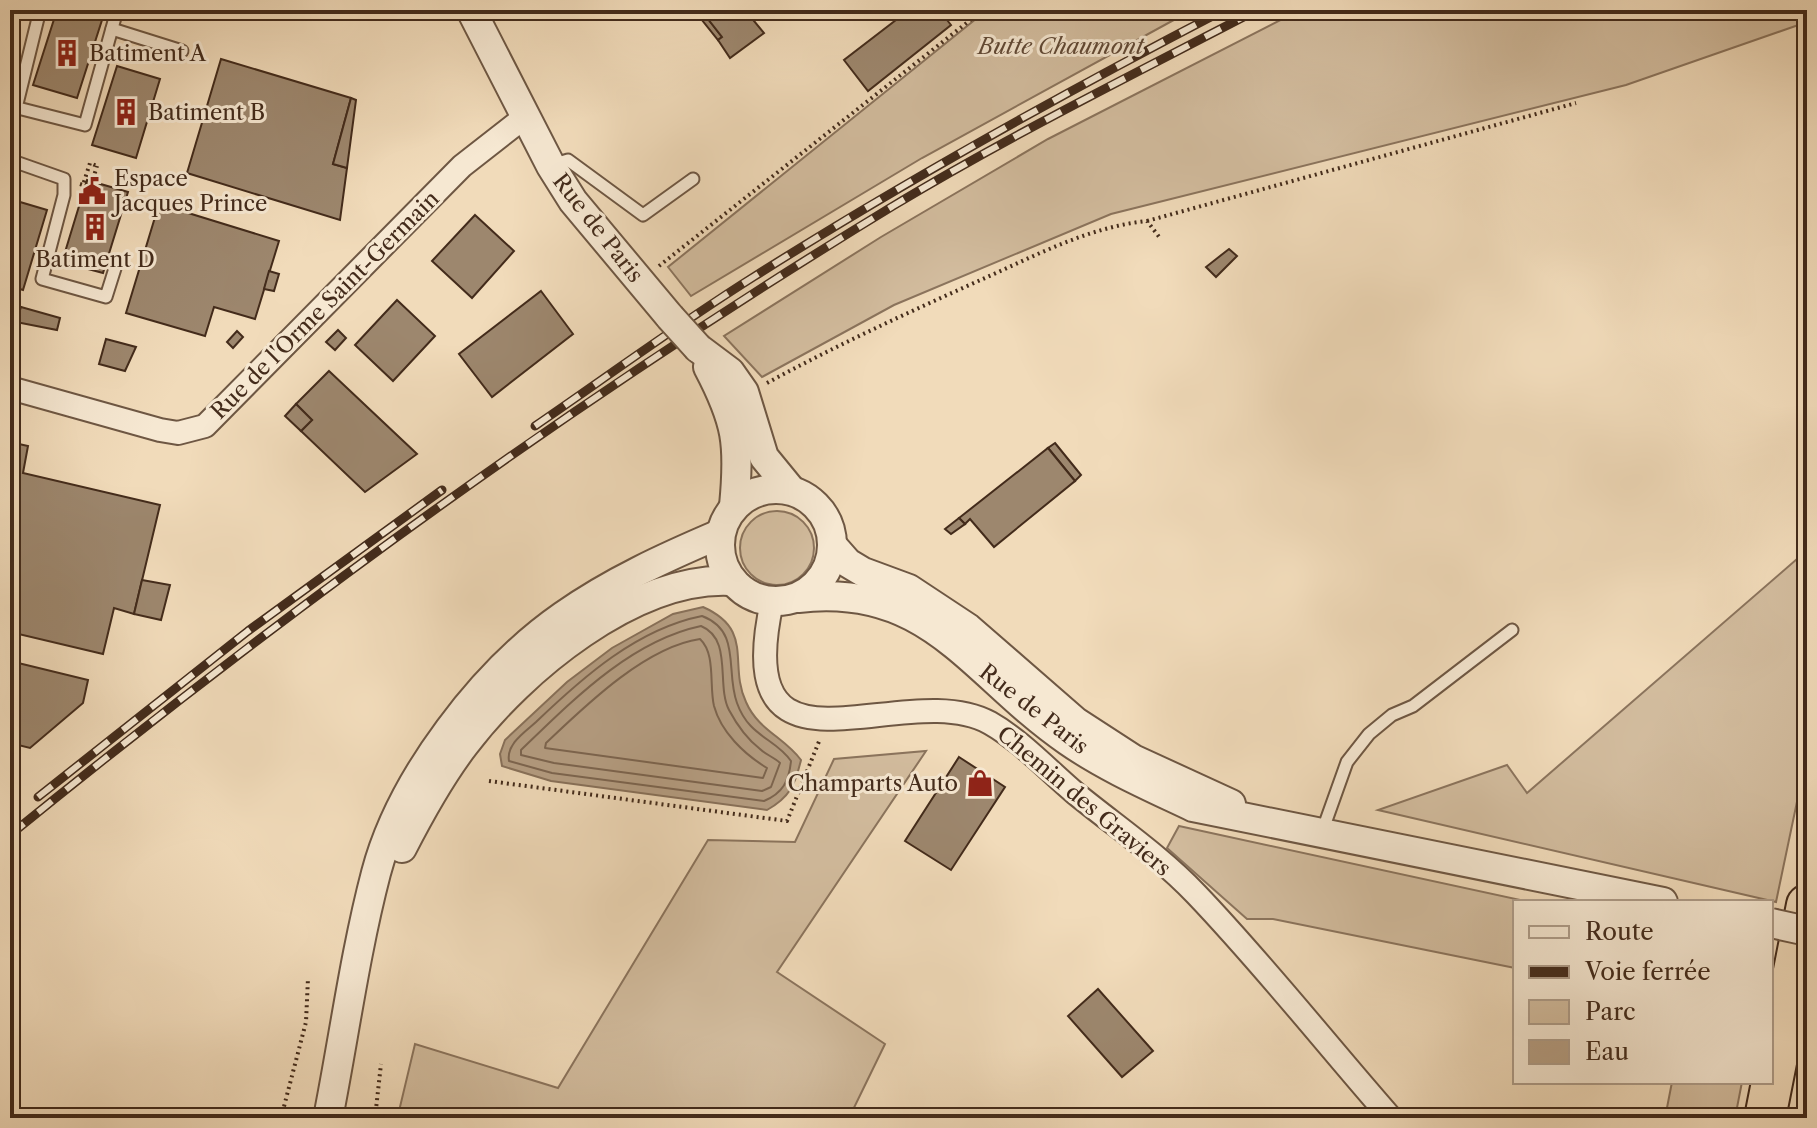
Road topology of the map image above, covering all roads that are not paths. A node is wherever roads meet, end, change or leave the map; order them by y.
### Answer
1 (40, 10) edge
2 (101, 10) edge
3 (471, 10) edge
4 (112, 29) junction
5 (182, 51) dead end
6 (13, 107) edge
7 (526, 116) junction
8 (10, 160) edge
9 (551, 166) junction
10 (693, 179) dead end
11 (117, 262) dead end
12 (698, 348) junction
13 (10, 388) edge
14 (791, 490) junction
15 (734, 506) junction
16 (720, 534) junction
17 (833, 546) junction
18 (731, 581) junction
19 (785, 600) junction
20 (1512, 630) dead end
21 (1275, 826) junction
22 (1321, 836) junction
23 (1653, 900) edge
24 (1807, 905) edge
25 (1773, 923) edge
26 (1807, 931) edge
27 (359, 957) junction
28 (1773, 1077) edge
29 (1772, 1084) edge
30 (328, 1118) edge
31 (1391, 1118) edge
32 (1765, 1118) edge

1 - 6 lane
2 - 4 lane
3 - 7 street, Rue de Paris
4 - 5 lane
4 - 6 lane
7 - 9 street, Rue de Paris
7 - 13 street, Rue de l'Orme Saint-Germain
8 - 11 lane
9 - 10 lane
9 - 12 street, Rue de Paris, bridge
12 - 14 street, Rue de Paris
12 - 15 street, Rue de Paris
14 - 15 street
14 - 17 street
15 - 16 street
16 - 18 street
16 - 27 street
17 - 19 street
17 - 21 street, Rue de Paris
18 - 19 street
18 - 27 street
19 - 21 street, Rue de Paris
19 - 31 street, Chemin des Graviers
20 - 22 lane
21 - 22 street, Rue de Paris
22 - 23 street, Rue de Paris
24 - 28 highway
25 - 26 street, bridge
27 - 30 street
29 - 32 highway

